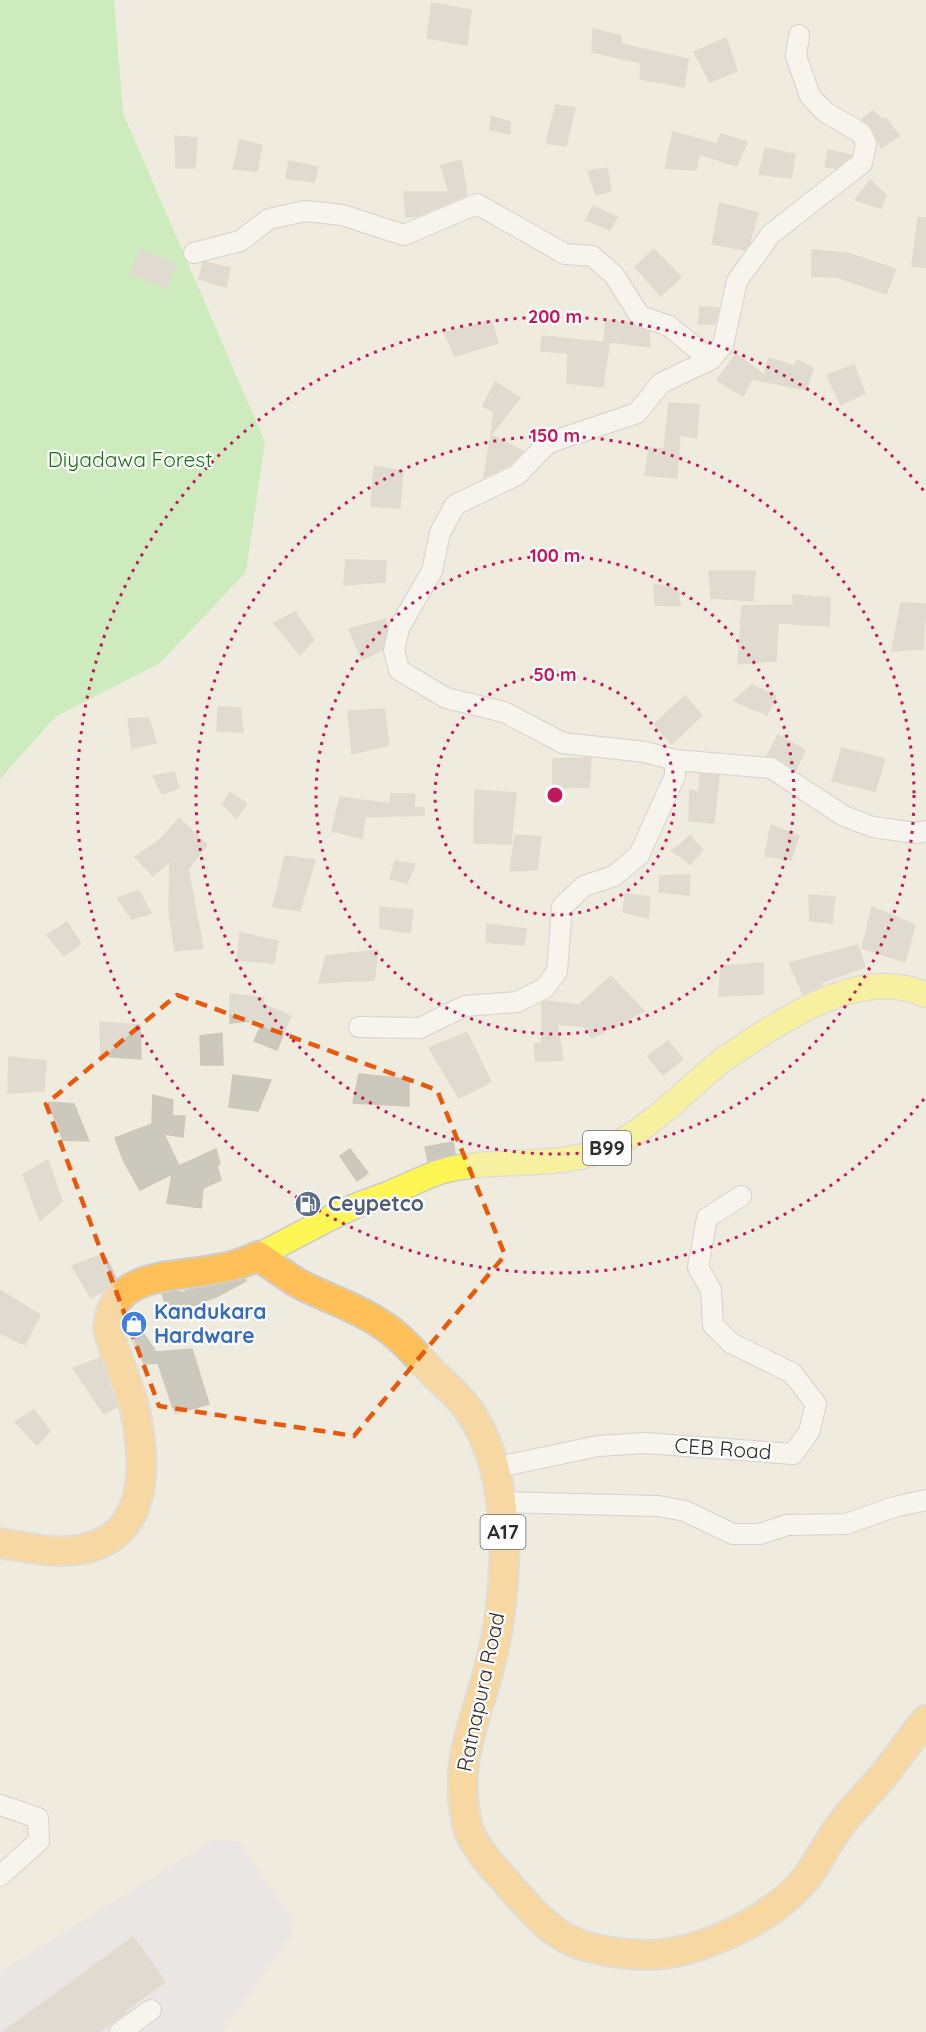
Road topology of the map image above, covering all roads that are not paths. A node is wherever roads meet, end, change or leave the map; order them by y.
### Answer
1 (799, 35) dead end
2 (194, 253) dead end
3 (710, 360) junction
4 (675, 760) junction
5 (926, 831) edge
6 (926, 995) edge
7 (359, 1027) dead end
8 (741, 1196) dead end
9 (258, 1256) junction
10 (494, 1468) junction
11 (926, 1500) edge
12 (502, 1502) junction
13 (0, 1542) edge
14 (926, 1720) edge
15 (0, 1805) edge
16 (0, 1876) edge
17 (151, 2010) dead end
18 (120, 2032) edge

1 - 3 street
2 - 3 street
3 - 4 street
4 - 5 street
4 - 7 street
6 - 9 main road, B99
8 - 10 street, CEB Road
9 - 10 highway, Ratnapura Road / A17
9 - 13 highway
10 - 12 highway, Ratnapura Road / A17
11 - 12 street
12 - 14 highway, Ratnapura Road / A17
15 - 16 street
17 - 18 street

